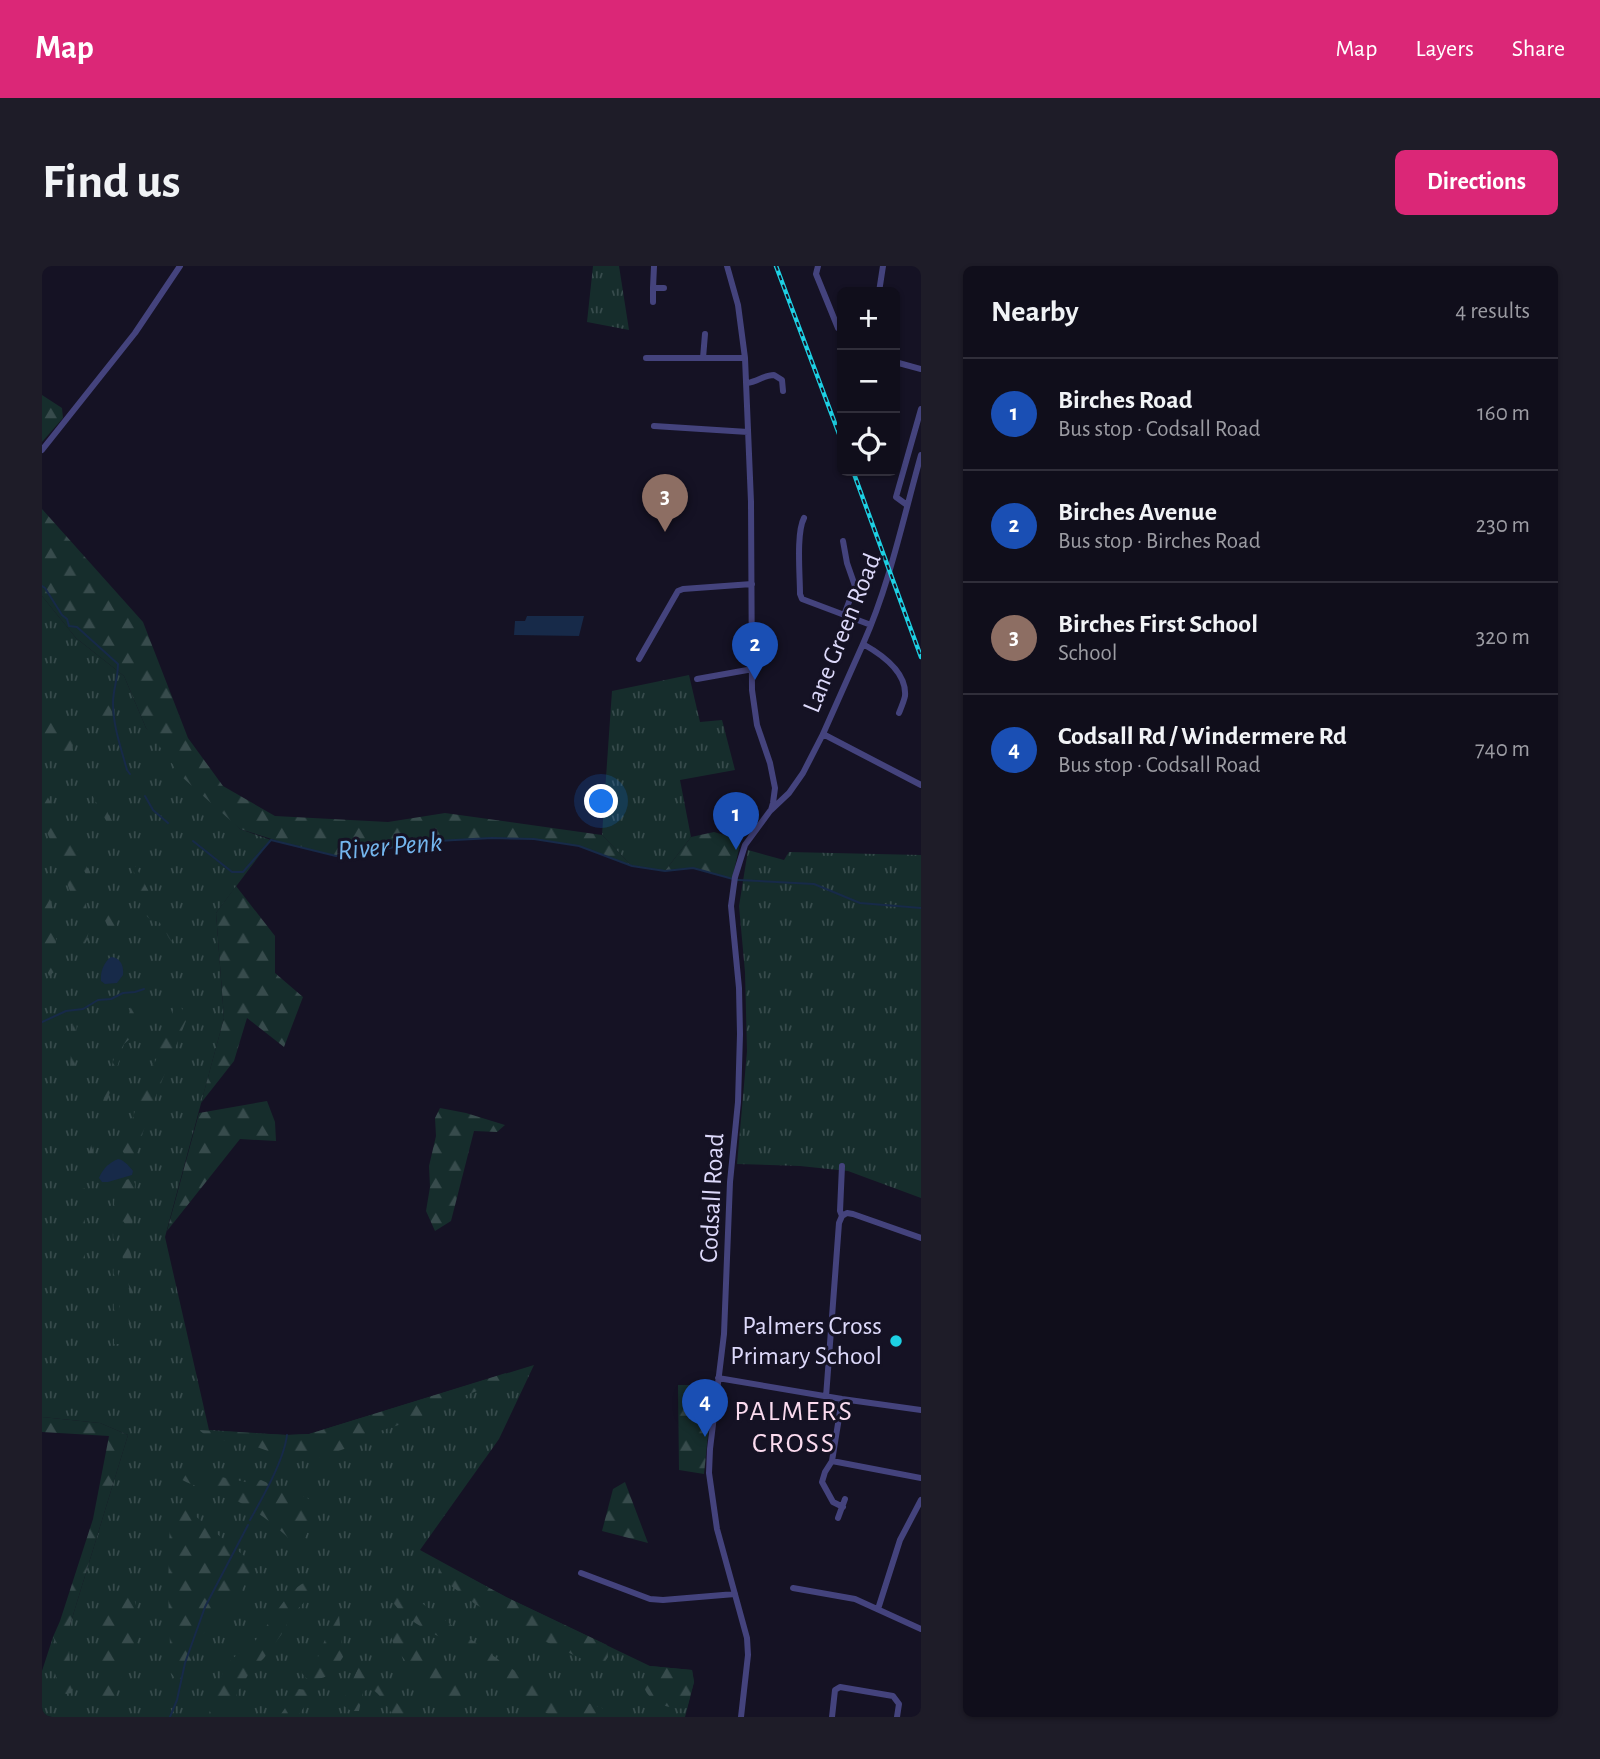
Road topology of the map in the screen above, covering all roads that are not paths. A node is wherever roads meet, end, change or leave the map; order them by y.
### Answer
1 (180, 266) edge
2 (654, 266) edge
3 (727, 266) edge
4 (818, 266) edge
5 (883, 266) edge
6 (880, 287) edge
7 (653, 288) junction
8 (664, 288) dead end
9 (653, 302) dead end
10 (837, 326) edge
11 (705, 334) dead end
12 (646, 358) dead end
13 (703, 358) junction
14 (745, 358) junction
15 (900, 363) edge
16 (921, 369) edge
17 (747, 383) junction
18 (783, 391) dead end
19 (921, 409) edge
20 (654, 426) dead end
21 (748, 432) junction
22 (42, 450) edge
23 (921, 455) edge
24 (907, 505) junction
25 (804, 518) dead end
26 (843, 541) dead end
27 (752, 584) junction
28 (844, 615) junction
29 (871, 625) junction
30 (863, 644) junction
31 (639, 659) dead end
32 (752, 669) junction
33 (697, 679) dead end
34 (899, 713) dead end
35 (822, 734) junction
36 (921, 785) edge
37 (770, 811) junction
38 (842, 1166) dead end
39 (842, 1216) junction
40 (921, 1238) edge
41 (718, 1378) junction
42 (826, 1396) junction
43 (842, 1399) junction
44 (921, 1410) edge
45 (832, 1461) junction
46 (921, 1478) edge
47 (921, 1500) edge
48 (838, 1518) dead end
49 (581, 1573) dead end
50 (793, 1588) dead end
51 (735, 1594) junction
52 (877, 1609) junction
53 (921, 1629) edge
54 (741, 1717) edge
55 (832, 1717) edge
56 (897, 1717) edge

1 - 22 street
2 - 7 street
3 - 14 street
4 - 10 street
5 - 6 street
7 - 8 street
7 - 9 street
11 - 13 street
12 - 13 street
13 - 14 street
14 - 17 street
15 - 16 street
17 - 18 street
17 - 21 street
19 - 24 street
20 - 21 street
21 - 27 street
23 - 24 street, Lane Green Road
24 - 29 street, Lane Green Road
25 - 28 street
26 - 28 street
27 - 31 street
27 - 32 street
28 - 29 street
29 - 30 street, Lane Green Road
30 - 34 street
30 - 35 street, Lane Green Road
32 - 33 street
32 - 37 street
35 - 36 street
35 - 37 street, Lane Green Road
37 - 41 street, Codsall Road
38 - 39 street
39 - 40 street
39 - 42 street
41 - 42 street
41 - 51 street, Codsall Road
42 - 43 street
43 - 44 street
43 - 45 street
45 - 46 street
45 - 48 street
47 - 52 street
49 - 51 street
50 - 52 street
51 - 54 street, Codsall Road
52 - 53 street
55 - 56 street

